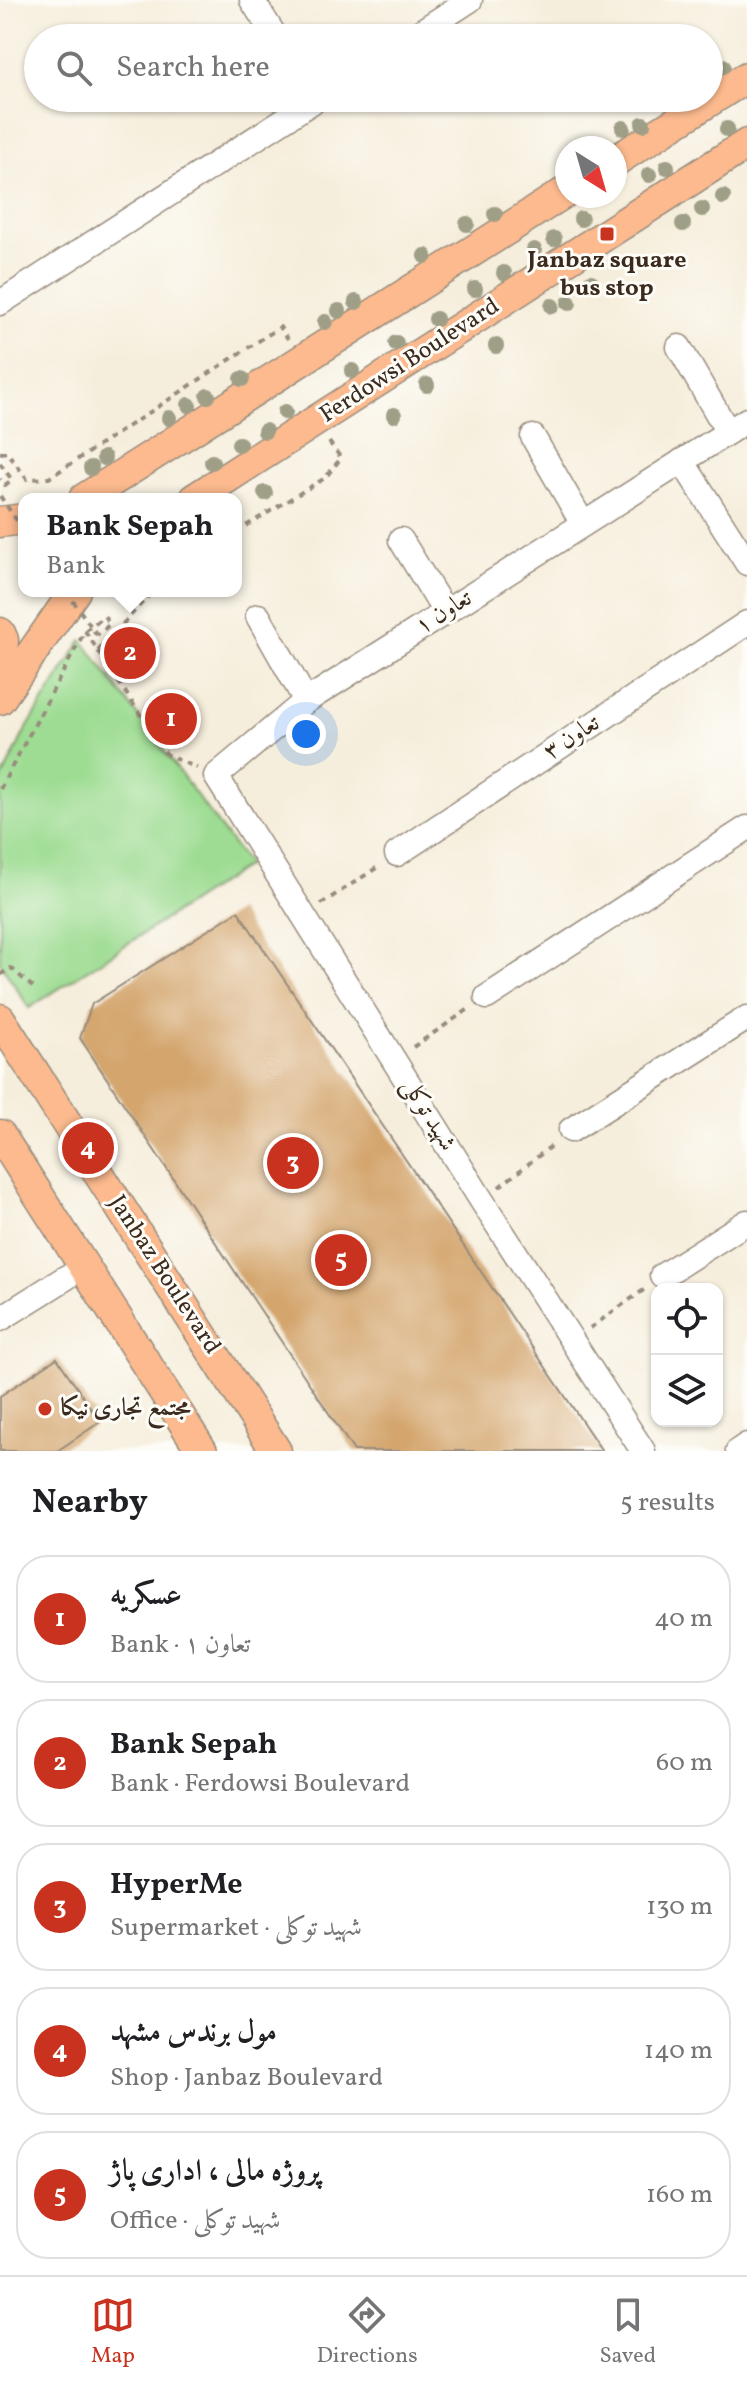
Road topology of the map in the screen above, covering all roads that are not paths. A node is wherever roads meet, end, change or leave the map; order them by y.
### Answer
1 (252, 0) edge
2 (470, 0) edge
3 (267, 24) edge
4 (433, 24) edge
5 (747, 77) edge
6 (723, 92) edge
7 (294, 112) edge
8 (692, 112) edge
9 (747, 144) edge
10 (627, 153) edge
11 (555, 199) edge
12 (0, 303) edge
13 (679, 347) dead end
14 (737, 426) edge
15 (533, 437) dead end
16 (682, 461) junction
17 (93, 493) edge
18 (203, 493) edge
19 (583, 524) junction
20 (401, 540) dead end
21 (747, 563) edge
22 (71, 597) edge
23 (445, 612) junction
24 (258, 616) dead end
25 (747, 623) edge
26 (0, 633) edge
27 (0, 698) edge
28 (306, 701) junction
29 (216, 776) joint
30 (747, 828) edge
31 (397, 854) road end
32 (487, 997) road end
33 (747, 1018) edge
34 (0, 1019) edge
35 (571, 1130) road end
36 (0, 1135) edge
37 (747, 1222) edge
38 (662, 1276) road end
39 (67, 1277) dead end
40 (0, 1319) edge
41 (747, 1445) edge
42 (202, 1451) edge
43 (276, 1451) edge
44 (643, 1451) edge
45 (738, 1451) edge

1 - 3 street
2 - 4 street
5 - 6 main road
7 - 12 street
8 - 10 main road
9 - 18 main road, Ferdowsi Boulevard
11 - 17 main road
13 - 14 street
14 - 16 street, تعاون ۱
15 - 19 street
16 - 19 street, تعاون ۱
16 - 21 street
19 - 23 street, تعاون ۱
20 - 23 street
22 - 27 main road
23 - 28 street, تعاون ۱
24 - 28 street
25 - 31 street, تعاون ۳
26 - 27 main road
28 - 29 street, تعاون ۱
29 - 44 street, شهید توکلی
30 - 32 street
33 - 35 street
34 - 43 main road, Janbaz Boulevard
36 - 42 main road
37 - 38 street
39 - 40 street
41 - 45 street

